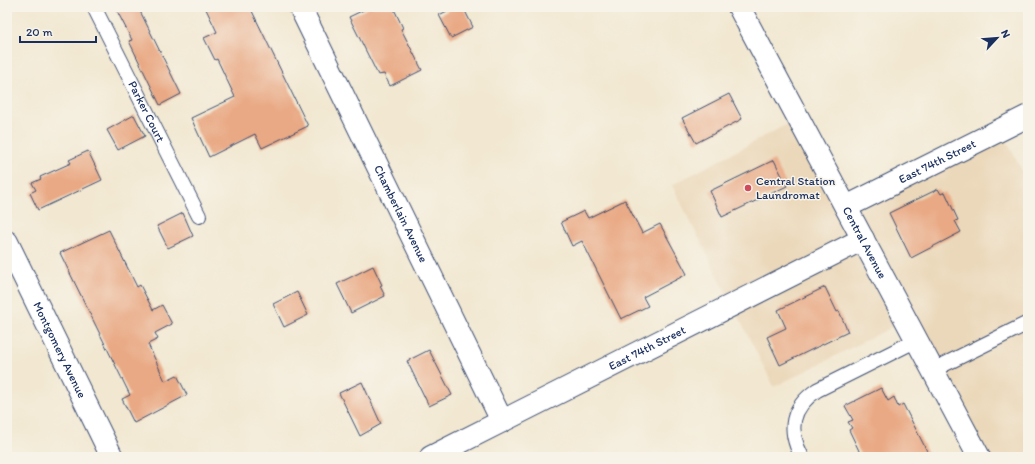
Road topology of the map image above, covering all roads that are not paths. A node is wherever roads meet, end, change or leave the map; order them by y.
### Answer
1 (94, 7) edge
2 (300, 7) edge
3 (739, 7) edge
4 (1028, 116) edge
5 (846, 207) junction
6 (199, 216) dead end
7 (863, 238) junction
8 (7, 242) edge
9 (1028, 323) edge
10 (916, 340) junction
11 (933, 370) junction
12 (502, 420) junction
13 (112, 457) edge
14 (431, 457) edge
15 (802, 457) edge
16 (979, 457) edge

1 - 6 lane, Parker Court
2 - 12 street, Chamberlain Avenue
3 - 5 street, Central Avenue
4 - 5 street, East 74th Street
5 - 7 street, Central Avenue
7 - 10 street, Central Avenue
7 - 12 street, East 74th Street
8 - 13 street, Montgomery Avenue
9 - 11 lane
10 - 11 street, Central Avenue
10 - 15 lane
11 - 16 street, Central Avenue
12 - 14 street, East 74th Street

